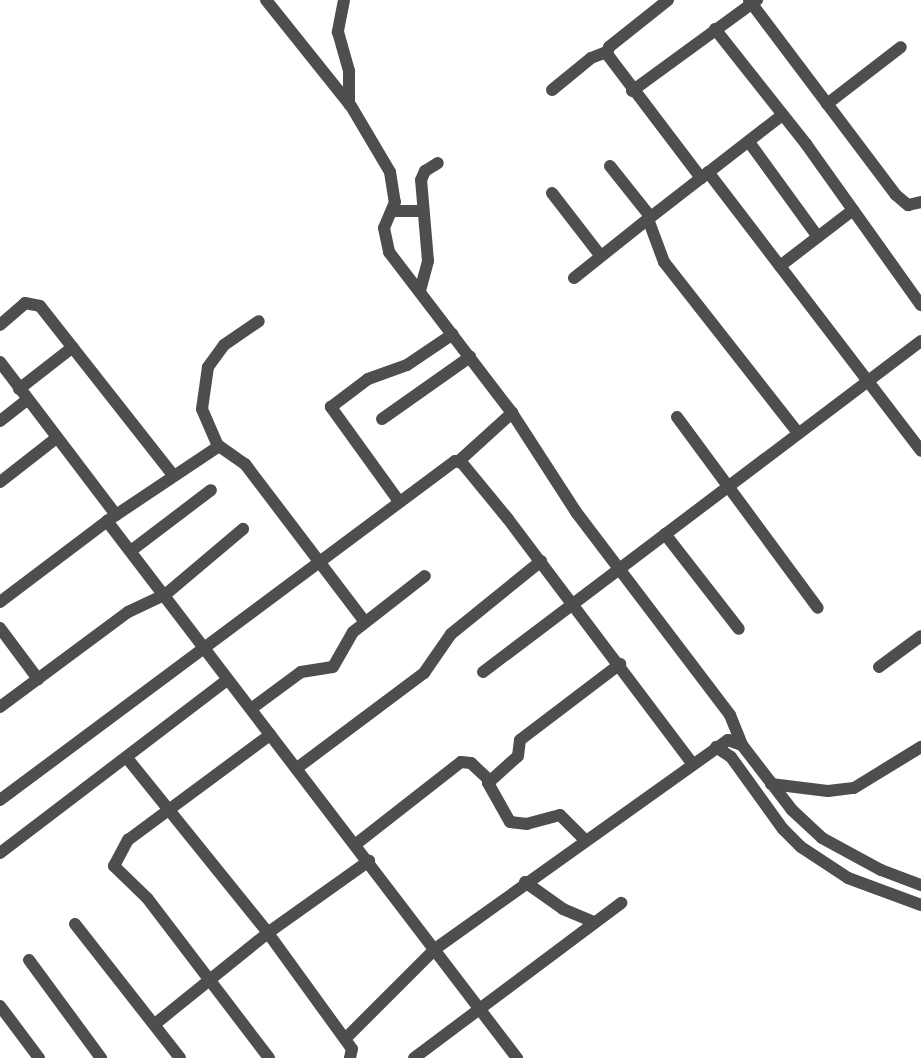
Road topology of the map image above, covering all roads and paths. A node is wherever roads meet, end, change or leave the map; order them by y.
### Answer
1 (266, 0) edge
2 (344, 0) edge
3 (668, 0) edge
4 (752, 1) edge
5 (715, 29) junction
6 (901, 47) dead end
7 (607, 52) junction
8 (552, 90) dead end
9 (632, 91) junction
10 (349, 104) junction
11 (827, 104) junction
12 (781, 116) junction
13 (749, 142) junction
14 (438, 163) dead end
15 (610, 166) dead end
16 (704, 175) junction
17 (552, 192) dead end
18 (921, 202) edge
19 (853, 210) junction
20 (392, 211) junction
21 (422, 211) junction
22 (649, 217) junction
23 (818, 237) junction
24 (600, 255) junction
25 (780, 266) junction
26 (573, 278) dead end
27 (420, 291) junction
28 (921, 305) edge
29 (259, 321) dead end
30 (0, 325) edge
31 (453, 334) junction
32 (921, 341) edge
33 (72, 347) junction
34 (470, 357) junction
35 (0, 362) edge
36 (868, 380) junction
37 (19, 389) junction
38 (27, 400) junction
39 (512, 413) junction
40 (677, 417) dead end
41 (382, 419) dead end
42 (0, 421) edge
43 (798, 433) junction
44 (55, 439) junction
45 (218, 446) junction
46 (921, 451) edge
47 (458, 461) junction
48 (173, 475) junction
49 (0, 482) edge
50 (729, 486) junction
51 (211, 490) dead end
52 (398, 500) junction
53 (112, 518) junction
54 (243, 529) dead end
55 (665, 534) junction
56 (132, 550) junction
57 (541, 561) junction
58 (320, 562) junction
59 (620, 565) junction
60 (425, 576) dead end
61 (166, 594) junction
62 (0, 602) edge
63 (572, 603) junction
64 (817, 608) dead end
65 (365, 622) junction
66 (0, 628) edge
67 (739, 629) dead end
68 (921, 636) edge
69 (205, 650) junction
70 (620, 664) junction
71 (879, 667) dead end
72 (483, 671) dead end
73 (38, 679) junction
74 (227, 680) junction
75 (0, 707) edge
76 (251, 709) junction
77 (270, 735) junction
78 (742, 745) junction
79 (716, 747) junction
80 (921, 747) edge
81 (127, 758) junction
82 (692, 763) junction
83 (297, 768) junction
84 (489, 780) junction
85 (771, 784) junction
86 (0, 800) edge
87 (170, 811) junction
88 (584, 839) junction
89 (356, 844) junction
90 (0, 853) edge
91 (369, 860) junction
92 (525, 882) junction
93 (921, 885) edge
94 (621, 903) dead end
95 (921, 905) edge
96 (594, 922) junction
97 (75, 924) dead end
98 (268, 933) junction
99 (435, 949) junction
100 (29, 960) dead end
101 (210, 978) junction
102 (0, 1006) edge
103 (480, 1009) junction
104 (155, 1024) junction
105 (345, 1039) junction
106 (39, 1058) edge
107 (101, 1058) edge
108 (180, 1058) edge
109 (269, 1058) edge
110 (350, 1058) edge
111 (414, 1058) edge
112 (517, 1058) edge

1 - 10 street
2 - 10 street
3 - 7 street
4 - 5 street
4 - 11 street
5 - 9 street
5 - 12 street
6 - 11 street
7 - 8 street
7 - 9 street
9 - 16 street
10 - 20 street
11 - 18 street
12 - 13 street
12 - 19 street
13 - 16 street
13 - 23 street
14 - 21 street
15 - 22 street
16 - 22 street
16 - 25 street
17 - 24 street
19 - 23 street
19 - 28 street
20 - 21 street
20 - 27 street
21 - 27 street
22 - 24 street
22 - 43 street
23 - 25 street
24 - 26 street
25 - 36 street
27 - 31 street
29 - 45 street
30 - 33 street
31 - 34 street
31 - 52 street
32 - 36 street
33 - 37 street
33 - 48 street
34 - 39 street
34 - 41 street
35 - 37 street
36 - 43 street
36 - 46 street
37 - 38 street
38 - 42 street
38 - 44 street
39 - 47 street
39 - 59 street
40 - 50 street
43 - 50 street
44 - 49 street
44 - 53 street
45 - 48 street
45 - 58 street
47 - 52 street
47 - 57 street
48 - 53 street
50 - 55 street
50 - 64 street
51 - 56 street
52 - 58 street
53 - 56 street
53 - 62 street
54 - 61 street
55 - 59 street
55 - 67 street
56 - 61 street
57 - 63 street
57 - 83 street
58 - 65 street
58 - 69 street
59 - 63 street
59 - 78 street
60 - 65 street
61 - 69 street
61 - 73 street
63 - 70 street
63 - 72 street
65 - 76 street
66 - 73 street
68 - 71 street
69 - 74 street
69 - 86 street
70 - 82 street
70 - 84 street
73 - 75 street
74 - 76 street
74 - 81 street
76 - 77 street
77 - 83 street
77 - 87 street
78 - 79 street
78 - 85 street
79 - 82 street
79 - 95 street
80 - 85 street
81 - 87 street
81 - 90 street
82 - 88 street
83 - 89 street
84 - 88 street
84 - 89 street
85 - 93 street
87 - 98 street
87 - 101 street
88 - 92 street
89 - 91 street
91 - 98 street
91 - 99 street
92 - 96 street
92 - 99 street
94 - 96 street
96 - 103 street
97 - 104 street
98 - 101 street
98 - 105 street
99 - 103 street
99 - 105 street
100 - 107 street
101 - 104 street
101 - 109 street
102 - 106 street
103 - 111 street
103 - 112 street
104 - 108 street
105 - 110 street

